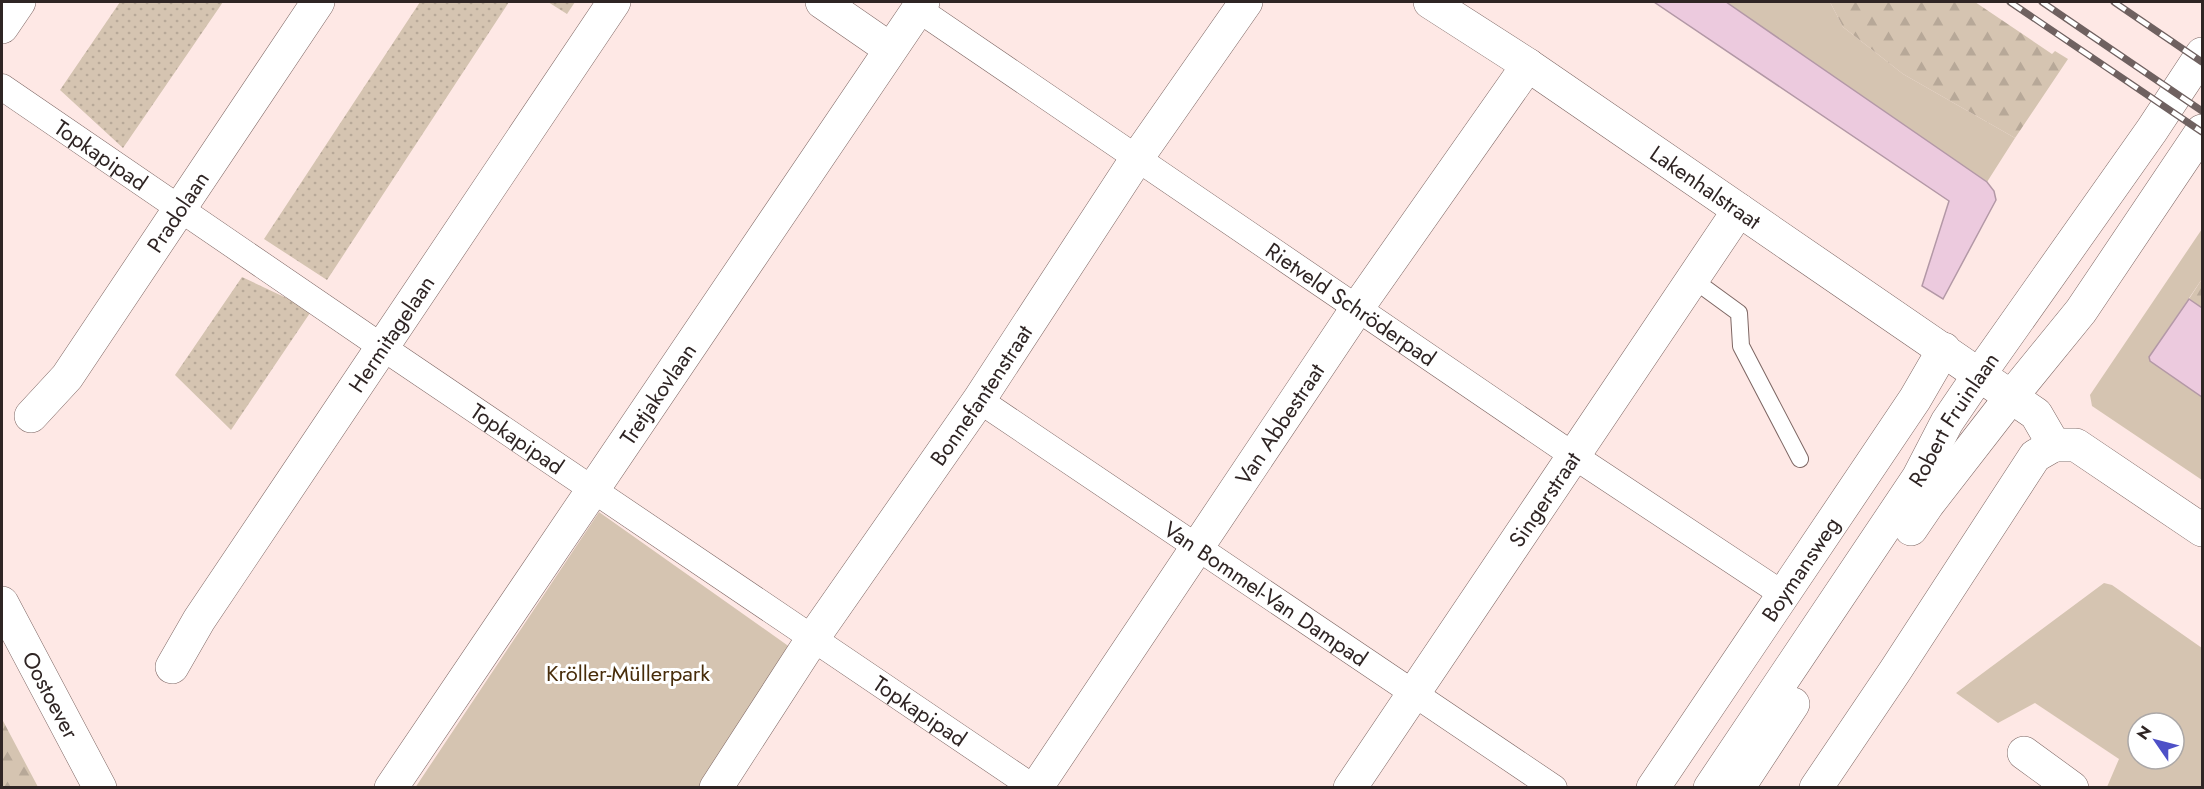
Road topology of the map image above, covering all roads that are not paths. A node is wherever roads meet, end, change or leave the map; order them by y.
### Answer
1 (19, 2) edge
2 (318, 2) edge
3 (614, 2) edge
4 (822, 2) edge
5 (1246, 2) edge
6 (1430, 2) edge
7 (921, 5) edge
8 (2, 27) edge
9 (890, 49) junction
10 (2202, 54) edge
11 (1528, 65) junction
12 (2, 87) edge
13 (2202, 131) edge
14 (1137, 158) junction
15 (179, 209) junction
16 (1739, 210) junction
17 (1691, 278) junction
18 (1358, 307) junction
19 (382, 347) junction
20 (1944, 350) junction
21 (1979, 375) junction
22 (2011, 397) junction
23 (979, 400) junction
24 (31, 416) dead end
25 (2054, 445) junction
26 (1574, 456) junction
27 (1800, 459) dead end
28 (593, 489) junction
29 (2202, 530) edge
30 (1198, 547) junction
31 (1784, 596) junction
32 (2, 603) edge
33 (813, 638) junction
34 (172, 667) dead end
35 (1415, 693) junction
36 (2024, 753) dead end
37 (100, 788) edge
38 (391, 788) edge
39 (716, 788) edge
40 (1035, 788) edge
41 (1350, 788) edge
42 (1554, 788) edge
43 (1653, 788) edge
44 (1710, 788) edge
45 (1738, 788) edge
46 (1816, 788) edge
47 (2072, 788) edge

1 - 8 street
2 - 15 street, Pradolaan
3 - 19 street, Hermitagelaan
4 - 9 street
5 - 14 street, Bonnefantenstraat
6 - 11 street, Lakenhalstraat
7 - 9 street, Tretjakovlaan
7 - 14 street, Rietveld Schröderpad
9 - 28 street, Tretjakovlaan
10 - 21 street, Robert Fruinlaan
11 - 16 street, Lakenhalstraat
11 - 18 street, Van Abbestraat
12 - 15 street, Topkapipad
13 - 22 street, Robert Fruinlaan
14 - 18 street, Rietveld Schröderpad
14 - 23 street, Bonnefantenstraat
15 - 19 street, Topkapipad
15 - 24 street, Pradolaan
16 - 17 street, Singerstraat
16 - 20 street, Lakenhalstraat
17 - 26 street, Singerstraat
17 - 27 lane
18 - 26 street, Rietveld Schröderpad
18 - 30 street, Van Abbestraat
19 - 28 street, Topkapipad
19 - 34 street, Hermitagelaan
20 - 21 street, Lakenhalstraat
20 - 31 street, Boymansweg
21 - 22 street, Lakenhalstraat
21 - 44 street, Robert Fruinlaan
22 - 25 street, Lakenhalstraat
22 - 45 street, Robert Fruinlaan
23 - 30 street, Van Bommel-Van Dampad
23 - 33 street, Bonnefantenstraat
25 - 29 street
25 - 46 street
26 - 31 street, Rietveld Schröderpad
26 - 35 street, Singerstraat
28 - 33 street, Topkapipad
28 - 38 street, Tretjakovlaan
30 - 35 street, Van Bommel-Van Dampad
30 - 40 street, Van Abbestraat
31 - 43 street, Boymansweg
32 - 37 street, Oostoever
33 - 39 street, Bonnefantenstraat
33 - 40 street, Topkapipad
35 - 41 street, Singerstraat
35 - 42 street, Van Bommel-Van Dampad
36 - 47 street

